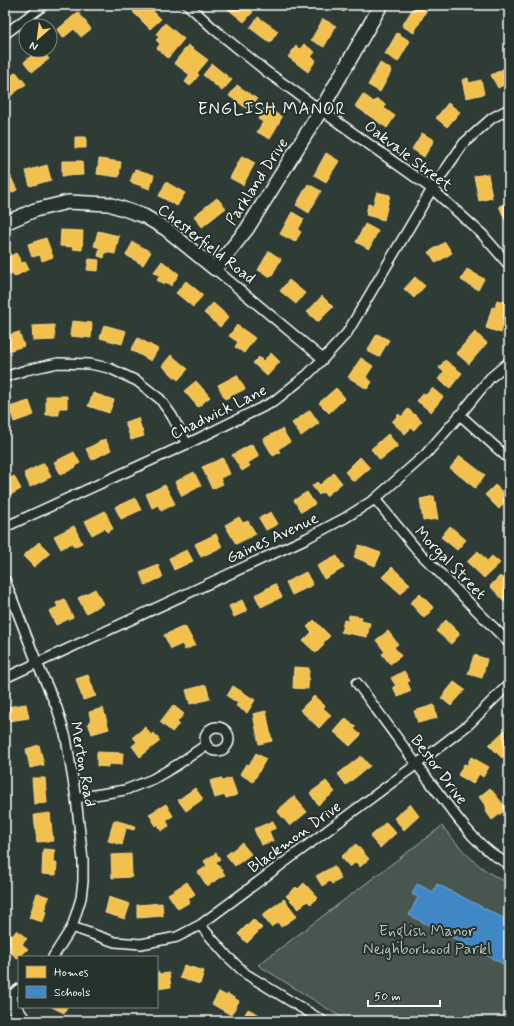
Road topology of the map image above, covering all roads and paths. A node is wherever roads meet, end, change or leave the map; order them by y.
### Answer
1 (44, 5) edge
2 (188, 5) edge
3 (381, 5) edge
4 (5, 34) edge
5 (509, 109) edge
6 (321, 110) junction
7 (432, 189) junction
8 (5, 222) edge
9 (509, 265) edge
10 (215, 269) junction
11 (323, 360) junction
12 (509, 362) edge
13 (5, 378) edge
14 (460, 414) junction
15 (187, 444) junction
16 (509, 459) edge
17 (375, 499) junction
18 (5, 527) edge
19 (5, 580) edge
20 (509, 642) edge
21 (37, 663) junction
22 (5, 678) edge
23 (357, 683) dead end
24 (509, 684) edge
25 (206, 745) dead end
26 (417, 764) junction
27 (76, 798) junction
28 (509, 864) edge
29 (200, 924) junction
30 (72, 927) junction
31 (54, 956) edge
32 (18, 990) edge
33 (6, 996) edge
34 (24, 1021) edge
35 (323, 1021) edge

1 - 4 street
2 - 6 street, Oakvale Street
3 - 6 street, Parkland Drive
5 - 7 street, Chadwick Lane
6 - 7 street, Oakvale Street
6 - 10 street, Parkland Drive
7 - 9 street, Oakvale Street
7 - 11 street, Chadwick Lane
8 - 10 street, Chesterfield Road
10 - 11 street, Chesterfield Road
11 - 15 street, Chadwick Lane
12 - 14 street, Gaines Avenue
13 - 15 street
14 - 16 street
14 - 17 street, Gaines Avenue
15 - 18 street, Chadwick Lane
17 - 20 street, Morgal Street
17 - 21 street, Gaines Avenue
19 - 21 street, Merton Road
21 - 22 street, Gaines Avenue
21 - 27 street, Merton Road
23 - 26 street, Bestor Drive
24 - 26 street, Blackmon Drive
25 - 27 street
26 - 28 street, Bestor Drive
26 - 29 street, Blackmon Drive
27 - 30 street, Merton Road
29 - 30 street, Blackmon Drive
29 - 35 street
30 - 31 street, Merton Road
32 - 33 street
33 - 34 street

